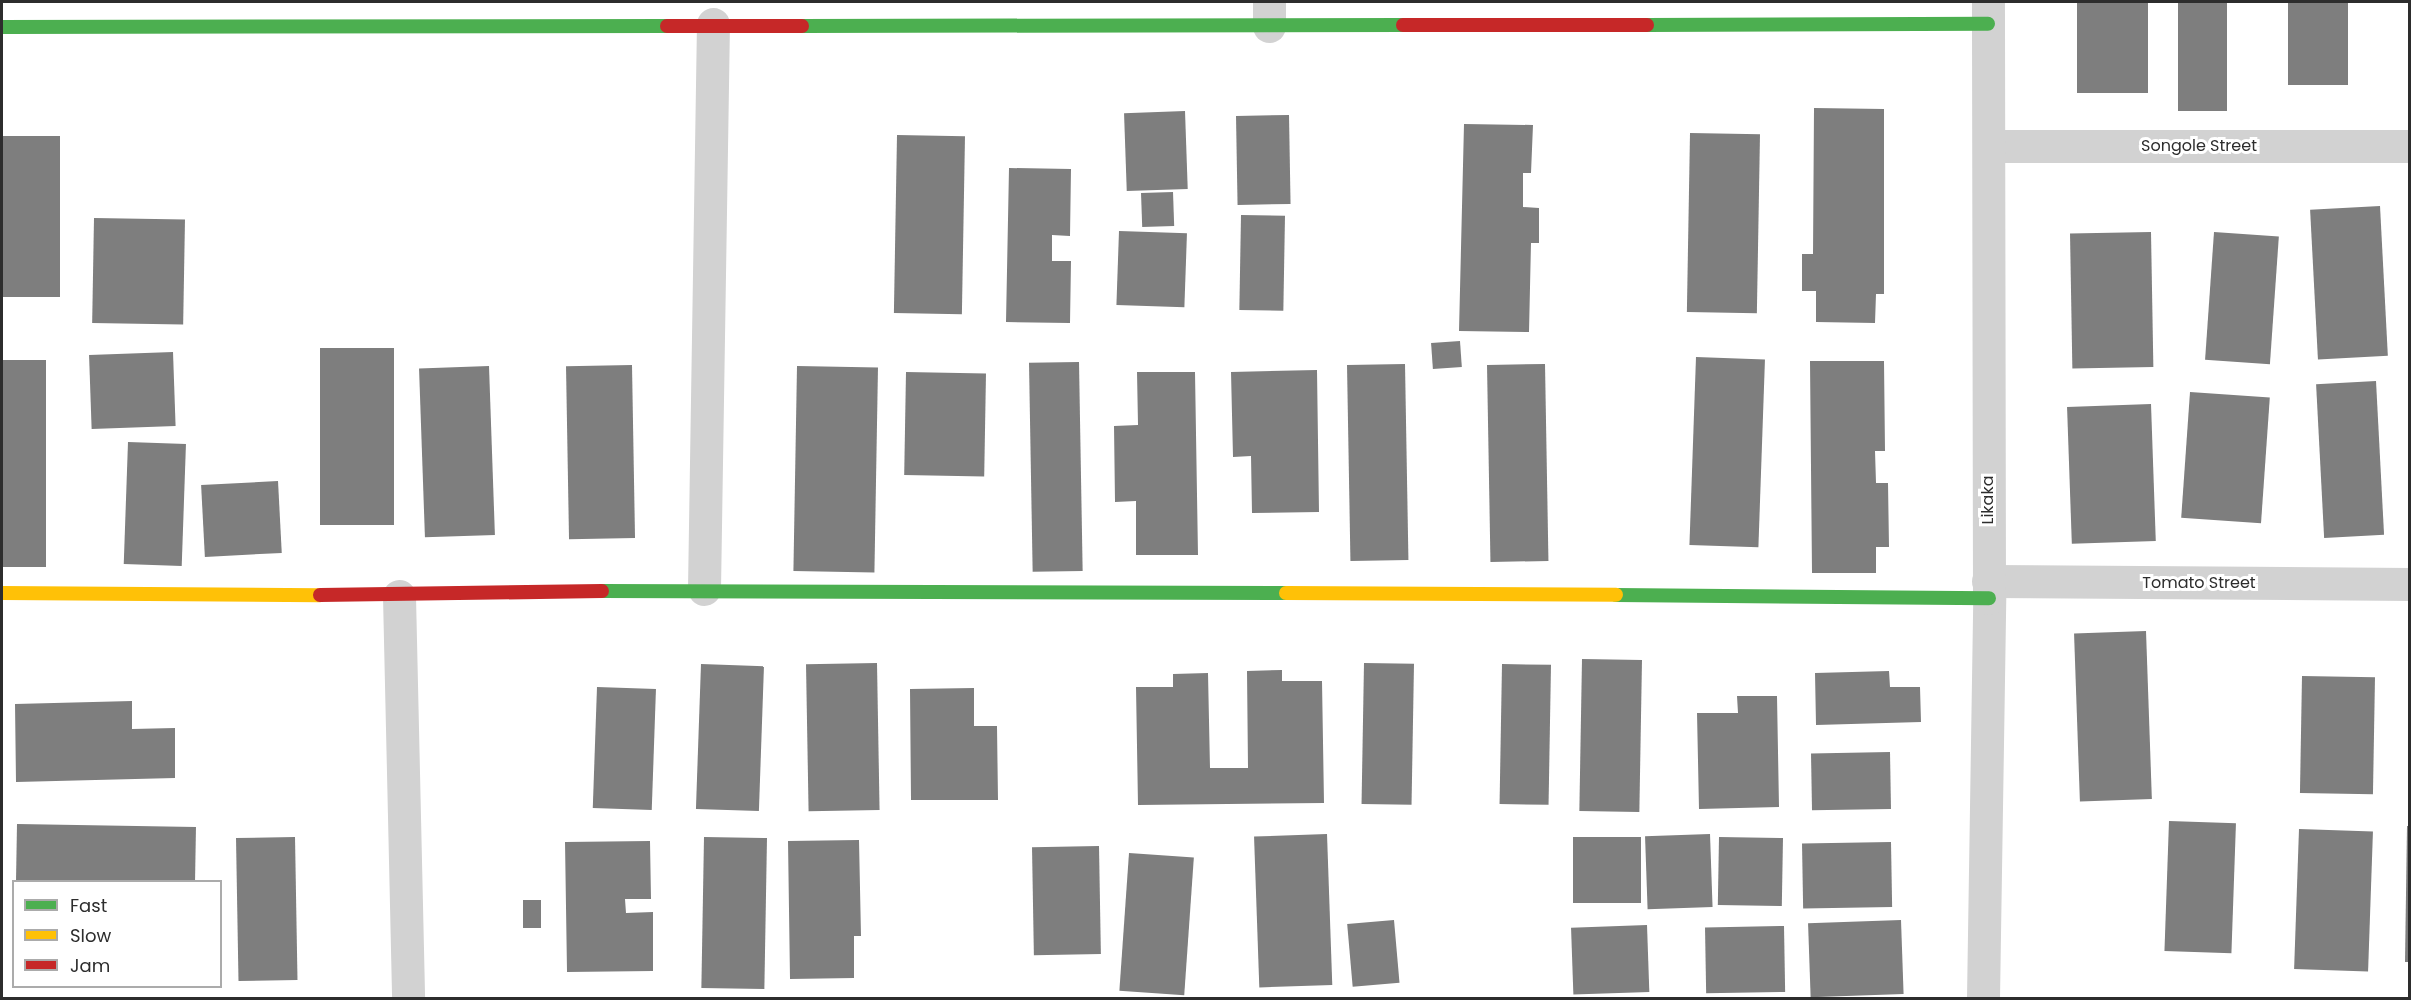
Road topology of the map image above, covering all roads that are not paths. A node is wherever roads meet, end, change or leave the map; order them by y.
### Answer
1 (1988, 13) edge
2 (1269, 14) edge
3 (713, 24) junction
4 (2, 27) edge
5 (1989, 146) junction
6 (2409, 146) edge
7 (2409, 584) edge
8 (704, 589) junction
9 (1989, 590) junction
10 (2, 593) edge
11 (399, 596) junction
12 (408, 999) edge
13 (1983, 999) edge

1 - 2 street
1 - 5 street, Likaka
2 - 3 street
3 - 4 street
3 - 8 street
5 - 6 street, Songole Street
5 - 9 street, Likaka
7 - 9 street, Tomato Street
8 - 9 street
8 - 11 street
9 - 13 street, Likaka
10 - 11 street
11 - 12 street

